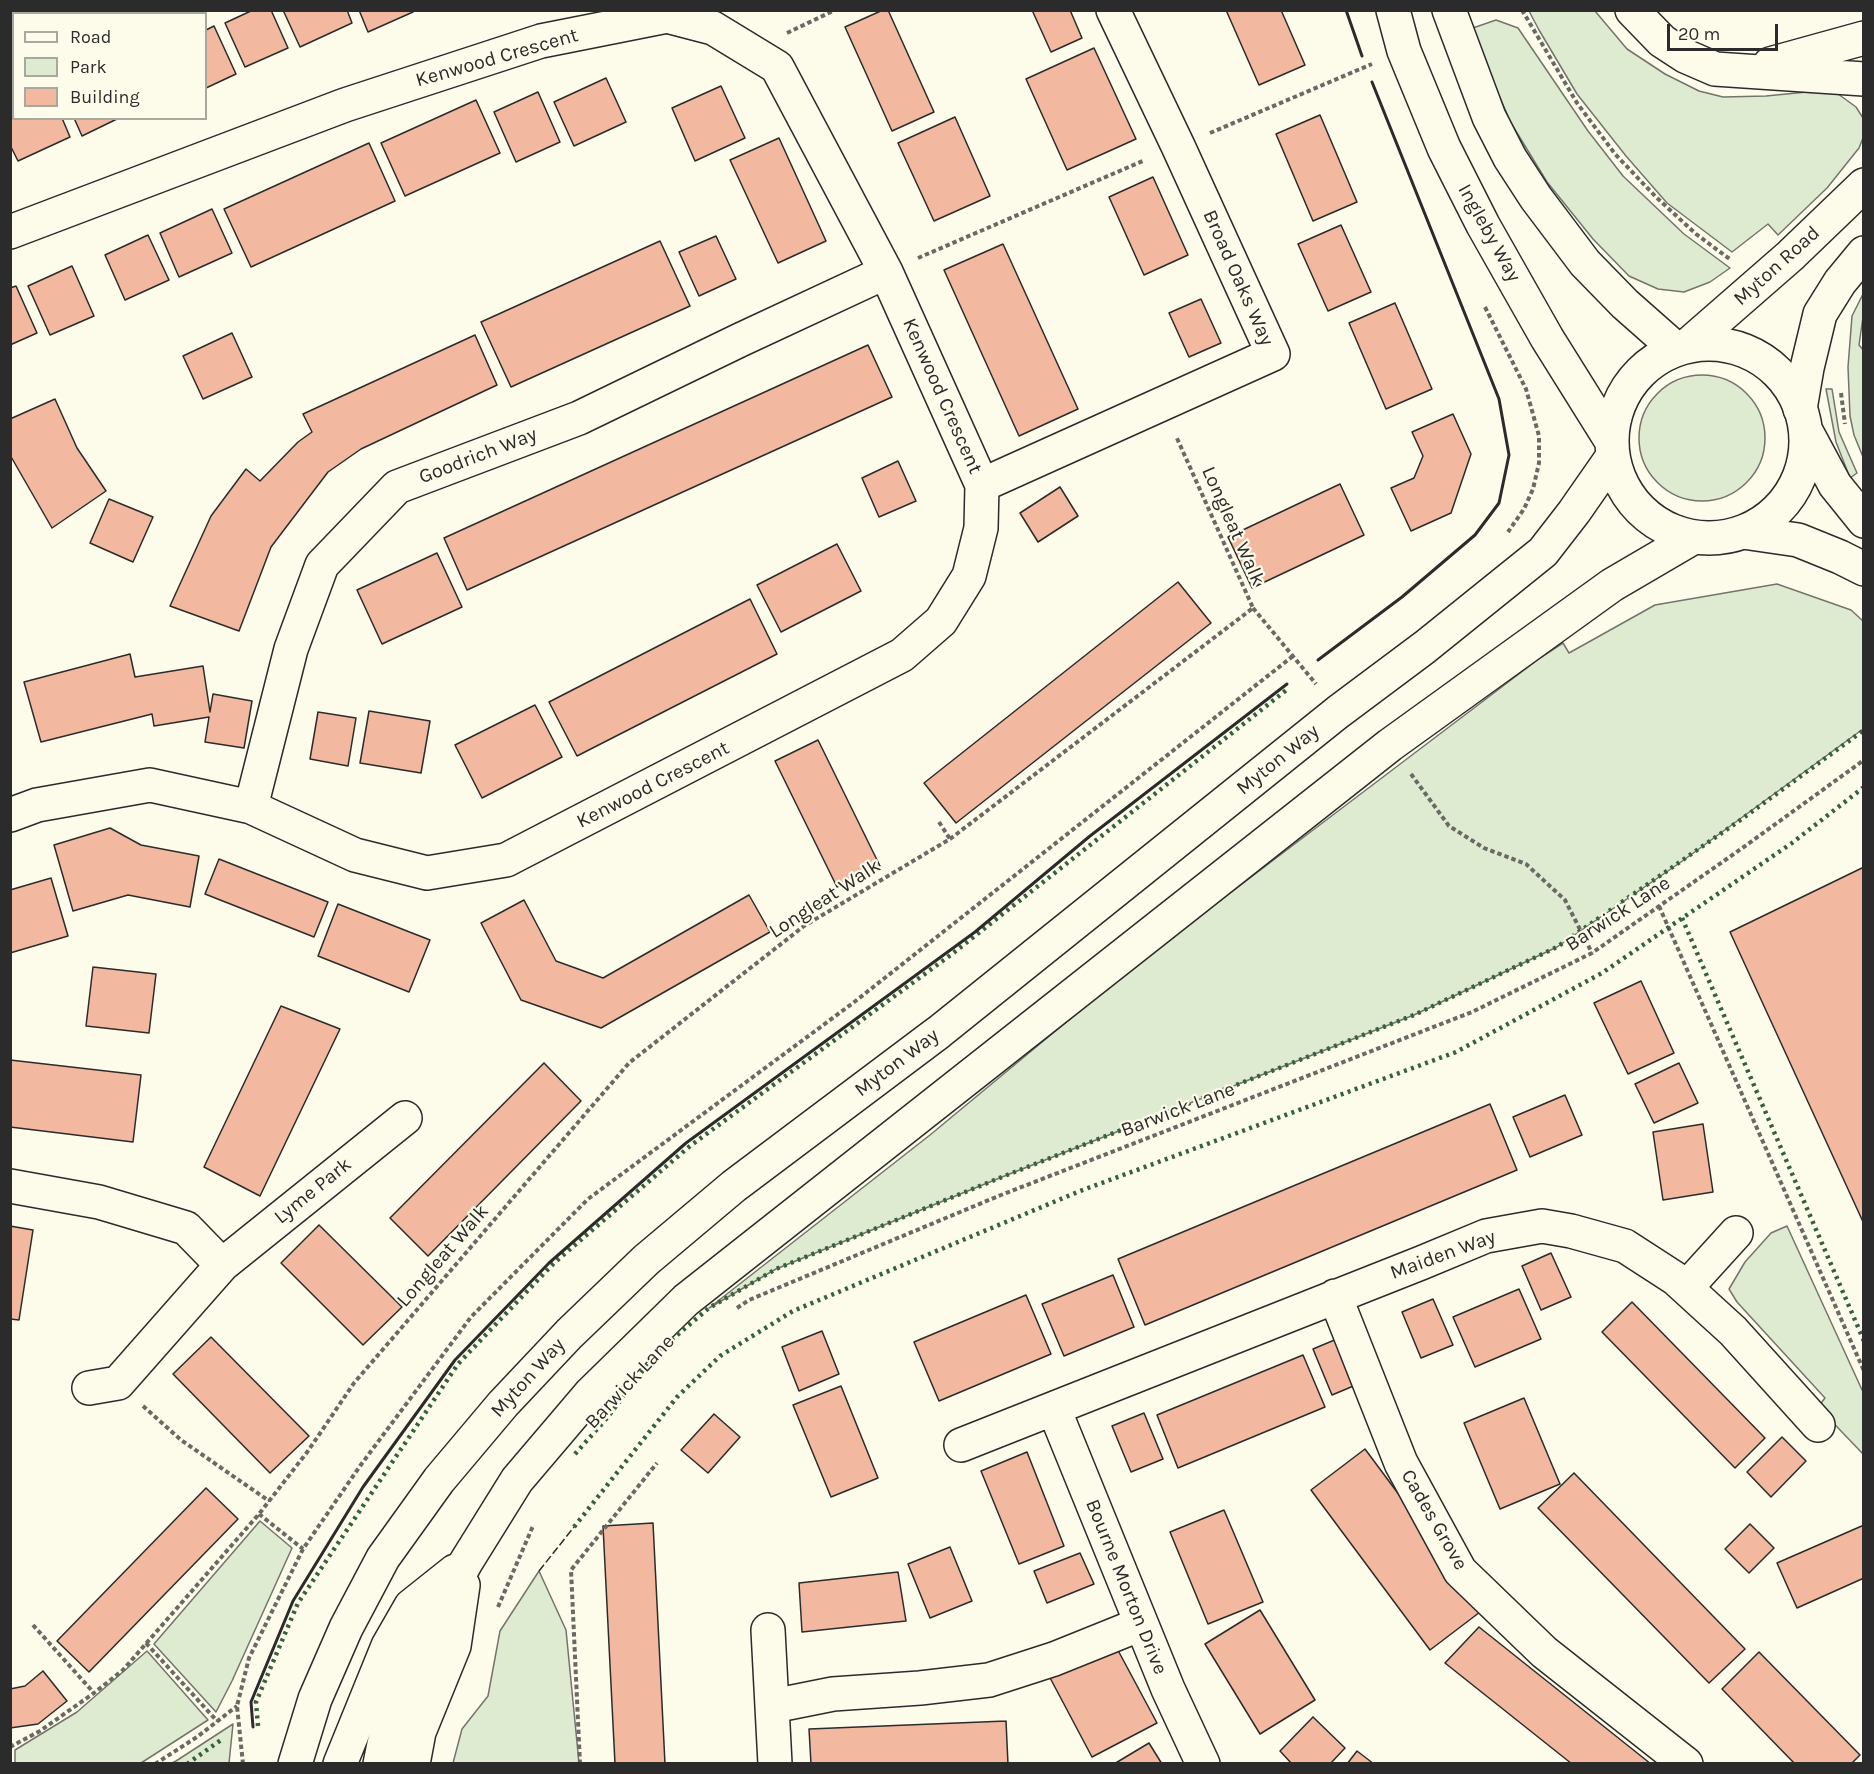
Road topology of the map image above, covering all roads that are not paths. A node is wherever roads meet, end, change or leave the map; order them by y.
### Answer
1 (1113, 10) edge
2 (1392, 10) edge
3 (1449, 10) edge
4 (1632, 10) edge
5 (1863, 38) edge
6 (1751, 70) junction
7 (1863, 79) edge
8 (1863, 185) edge
9 (10, 232) edge
10 (1863, 253) edge
11 (886, 272) junction
12 (1682, 347) junction
13 (1803, 420) junction
14 (1612, 449) junction
15 (982, 485) junction
16 (1863, 521) edge
17 (1743, 532) junction
18 (1694, 537) junction
19 (1863, 569) edge
20 (251, 807) junction
21 (10, 815) edge
22 (405, 1118) dead end
23 (10, 1186) edge
24 (1736, 1233) dead end
25 (222, 1264) junction
26 (1686, 1288) junction
27 (1335, 1296) junction
28 (104, 1385) road end
29 (1054, 1409) junction
30 (1818, 1425) dead end
31 (960, 1445) dead end
32 (466, 1563) junction
33 (1141, 1624) junction
34 (768, 1630) dead end
35 (773, 1706) junction
36 (295, 1764) edge
37 (340, 1764) edge
38 (380, 1764) edge
39 (413, 1764) edge
40 (775, 1764) edge
41 (1203, 1764) edge
42 (1686, 1764) edge

1 - 15 street, Broad Oaks Way
2 - 14 street, Ingleby Way
3 - 12 street
4 - 6 street
5 - 6 street
6 - 7 street
8 - 12 street, Myton Road
9 - 11 street, Kenwood Crescent
10 - 13 street
11 - 15 street, Kenwood Crescent
11 - 20 street, Goodrich Way
12 - 13 street
12 - 14 street
13 - 16 street
13 - 17 street
14 - 18 street
14 - 36 street, Myton Way
15 - 20 street, Kenwood Crescent
17 - 18 street
17 - 19 street
18 - 32 street
20 - 21 street, Kenwood Crescent
22 - 25 street, Lyme Park
23 - 25 street
24 - 26 street
25 - 28 street, Lyme Park
26 - 27 street, Maiden Way
26 - 30 street, Maiden Way
27 - 29 street, Maiden Way
27 - 42 street, Cades Grove
29 - 31 street, Maiden Way
29 - 33 street, Bourne Morton Drive
32 - 37 street
32 - 38 street
32 - 39 street
33 - 35 street
33 - 41 street, Bourne Morton Drive
34 - 35 street
35 - 40 street

